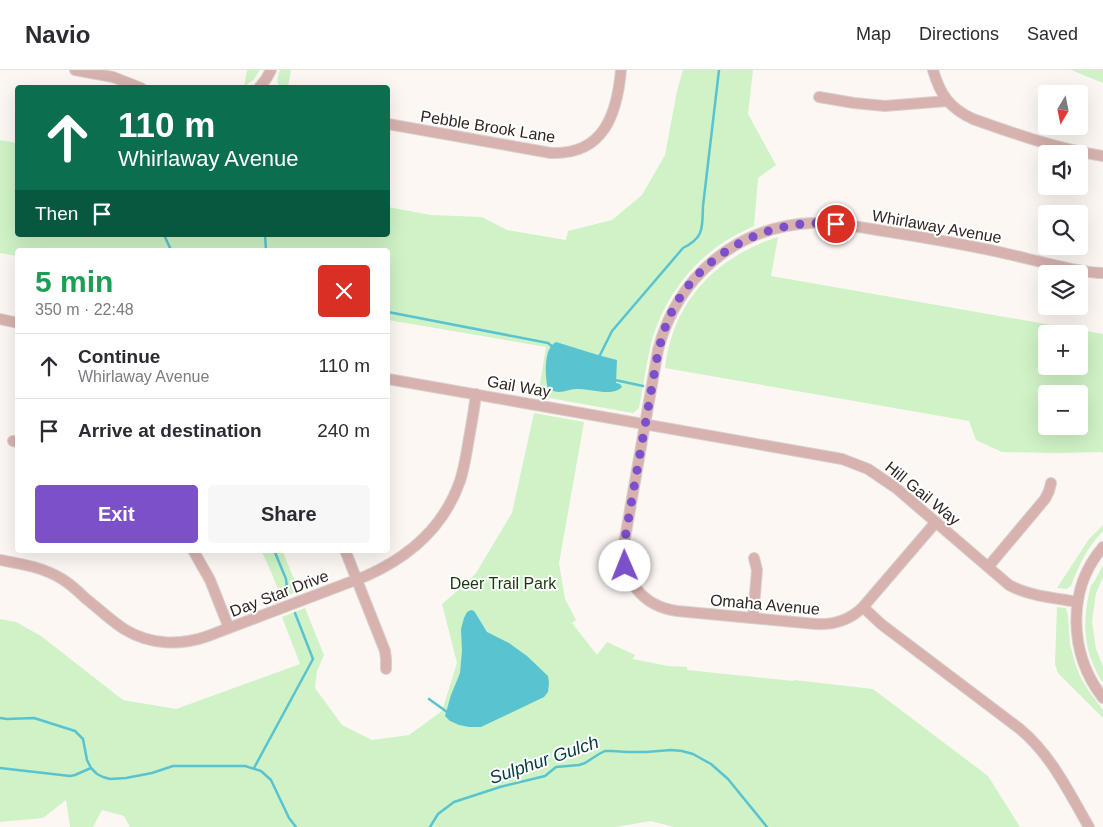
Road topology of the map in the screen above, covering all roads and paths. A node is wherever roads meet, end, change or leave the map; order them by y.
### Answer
1 (75, 70) edge
2 (271, 70) edge
3 (621, 70) edge
4 (933, 70) edge
5 (133, 85) edge
6 (263, 85) edge
7 (819, 97) dead end
8 (947, 101) junction
9 (390, 124) edge
10 (1103, 156) edge
11 (1103, 273) edge
12 (0, 319) edge
13 (15, 322) edge
14 (390, 379) edge
15 (476, 394) junction
16 (646, 424) junction
17 (1051, 483) dead end
18 (936, 522) junction
19 (1103, 547) edge
20 (195, 553) edge
21 (346, 553) edge
22 (754, 558) dead end
23 (0, 560) edge
24 (988, 567) junction
25 (357, 580) junction
26 (1078, 602) junction
27 (863, 607) junction
28 (753, 618) junction
29 (229, 628) junction
30 (386, 669) dead end
31 (1103, 698) edge
32 (1089, 827) edge

1 - 5 street
2 - 6 street
3 - 9 street, Pebble Brook Lane
4 - 8 street
7 - 8 street
8 - 10 street
11 - 16 street, Whirlaway Avenue
12 - 13 street
14 - 15 street, Gail Way
15 - 16 street, Gail Way
15 - 25 street, Day Star Drive
16 - 18 street, Hill Gail Way
16 - 28 street, Omaha Avenue
17 - 24 street
18 - 24 street, Hill Gail Way
18 - 27 street, Omaha Avenue
19 - 26 street
20 - 29 street
21 - 25 street
22 - 28 street
23 - 29 street, Day Star Drive
24 - 26 street, Hill Gail Way
25 - 29 street, Day Star Drive
25 - 30 street
26 - 31 street
27 - 28 street, Omaha Avenue
27 - 32 street

